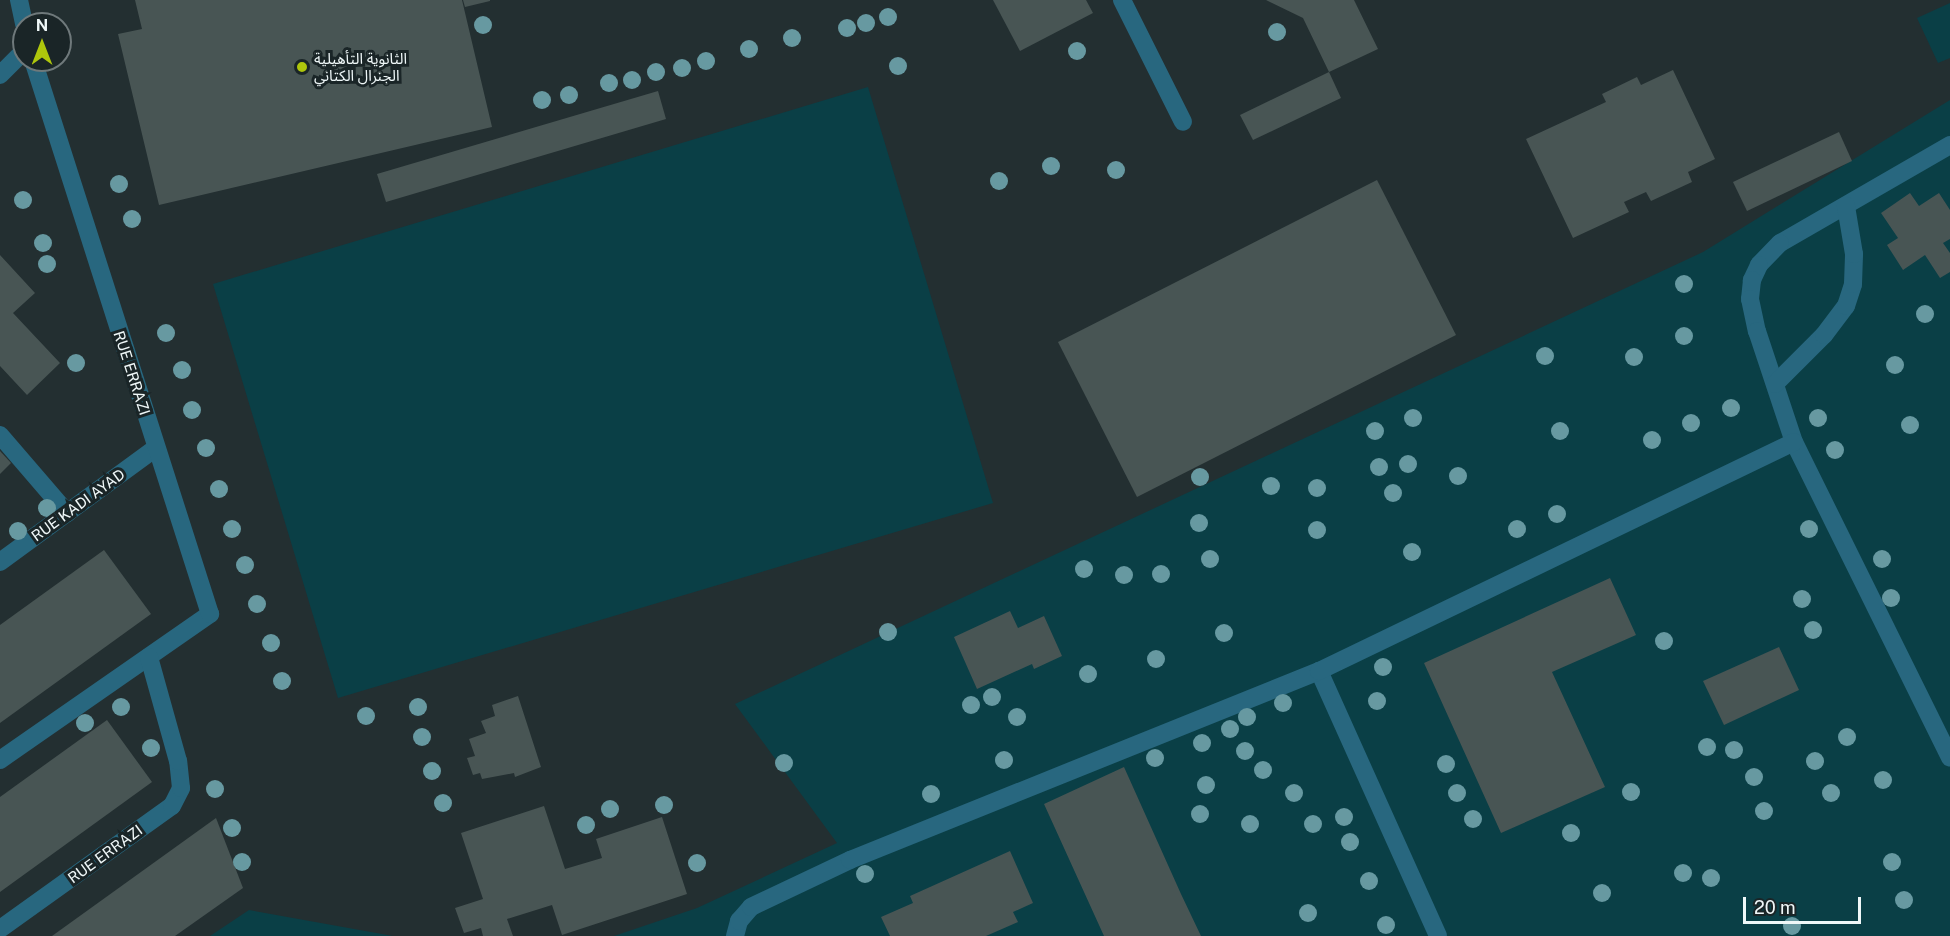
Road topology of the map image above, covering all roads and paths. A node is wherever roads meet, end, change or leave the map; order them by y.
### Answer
1 (1122, 0) edge
2 (12, 63) edge
3 (37, 72) edge
4 (0, 75) edge
5 (1183, 122) dead end
6 (1950, 145) edge
7 (1846, 206) junction
8 (1775, 384) junction
9 (0, 435) edge
10 (1794, 442) junction
11 (156, 448) junction
12 (67, 513) junction
13 (0, 562) edge
14 (149, 657) junction
15 (1319, 671) junction
16 (1950, 759) edge
17 (0, 760) edge
18 (0, 929) edge
19 (735, 936) edge
20 (1438, 936) edge

1 - 5 street
2 - 4 street
3 - 11 street, RUE ERRAZI
6 - 7 street
7 - 8 street
7 - 8 street
8 - 10 street
9 - 12 street
10 - 15 street
10 - 16 street
11 - 12 street, RUE KADI AYAD
11 - 14 street, RUE ERRAZI
12 - 13 street, RUE KADI AYAD
14 - 17 street, RUE ERRAZI
14 - 18 street, RUE ERRAZI
15 - 19 street
15 - 20 street

